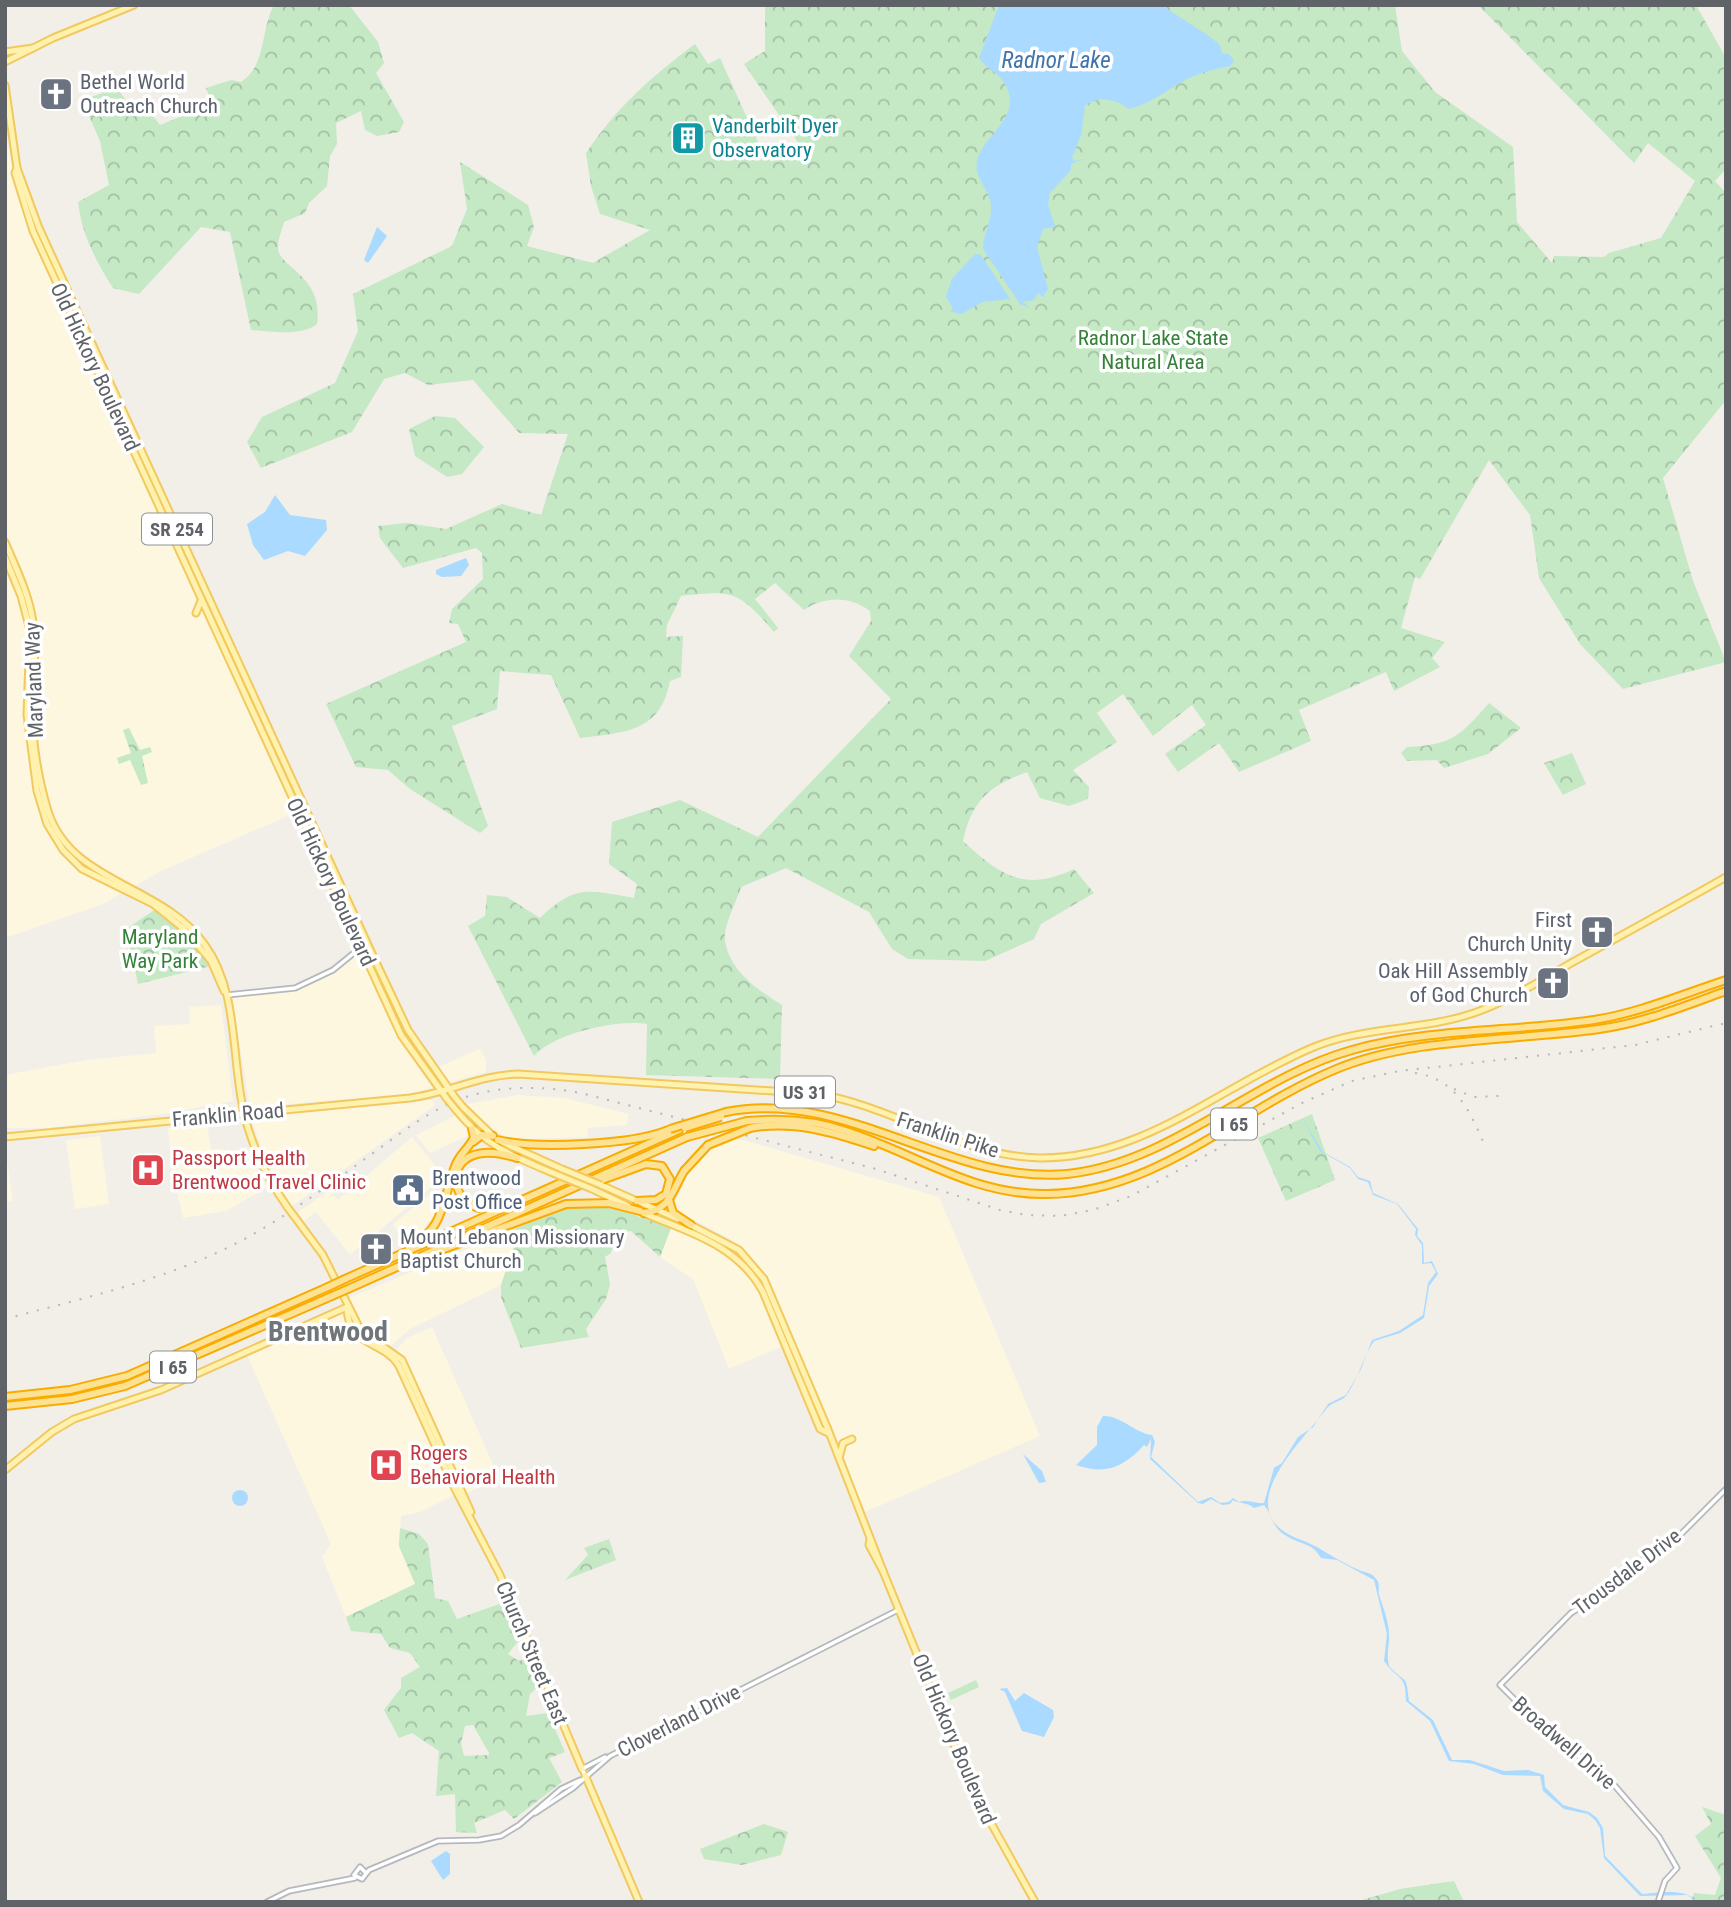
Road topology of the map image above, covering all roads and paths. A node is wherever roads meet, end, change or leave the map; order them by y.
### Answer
1 (134, 5) edge
2 (33, 48) junction
3 (5, 52) edge
4 (5, 62) edge
5 (5, 85) edge
6 (17, 168) junction
7 (70, 295) junction
8 (63, 297) junction
9 (110, 391) junction
10 (174, 531) junction
11 (5, 542) edge
12 (5, 557) edge
13 (9, 565) junction
14 (16, 567) junction
15 (201, 598) junction
16 (196, 613) dead end
17 (31, 682) junction
18 (1726, 877) edge
19 (364, 946) junction
20 (1726, 980) edge
21 (1726, 991) edge
22 (224, 993) junction
23 (449, 1089) junction
24 (442, 1092) junction
25 (244, 1113) junction
26 (726, 1114) junction
27 (748, 1125) junction
28 (472, 1129) junction
29 (479, 1136) junction
30 (5, 1138) edge
31 (496, 1138) junction
32 (472, 1142) junction
33 (517, 1158) junction
34 (522, 1200) junction
35 (669, 1200) junction
36 (547, 1201) junction
37 (637, 1201) junction
38 (656, 1209) junction
39 (642, 1212) junction
40 (691, 1225) junction
41 (422, 1255) junction
42 (345, 1279) junction
43 (347, 1307) junction
44 (5, 1397) edge
45 (5, 1406) edge
46 (828, 1433) junction
47 (852, 1439) dead end
48 (839, 1461) junction
49 (5, 1470) edge
50 (1726, 1489) edge
51 (899, 1610) junction
52 (1500, 1685) joint
53 (583, 1775) junction
54 (366, 1871) junction
55 (353, 1876) junction
56 (1658, 1899) edge
57 (267, 1902) edge
58 (639, 1902) edge
59 (1035, 1902) edge

1 - 2 main road
2 - 3 main road
2 - 4 main road
5 - 6 main road, Old Hickory Boulevard / SR 254
6 - 7 main road, Old Hickory Boulevard / SR 254
6 - 8 main road, Old Hickory Boulevard / SR 254
7 - 8 main road
7 - 9 main road, Old Hickory Boulevard / SR 254
8 - 9 main road, Old Hickory Boulevard / SR 254
9 - 10 main road, Old Hickory Boulevard / SR 254
10 - 15 main road, Old Hickory Boulevard / SR 254
10 - 19 main road, Old Hickory Boulevard / SR 254
11 - 14 main road, Maryland Way
12 - 13 main road, Maryland Way
13 - 14 main road
13 - 17 main road, Maryland Way
14 - 17 main road, Maryland Way
15 - 16 main road
15 - 19 main road, Old Hickory Boulevard / SR 254
17 - 22 main road, Maryland Way
18 - 23 main road, Franklin Pike / US 31
19 - 22 street
19 - 23 main road, Old Hickory Boulevard / SR 254
19 - 24 main road, Old Hickory Boulevard / SR 254
20 - 26 highway, I 65
21 - 27 highway, I 65
22 - 25 main road, Maryland Way
23 - 24 main road, Franklin Road / US 31
23 - 31 main road, Old Hickory Boulevard / SR 254, bridge
24 - 25 main road, Franklin Road / US 31
24 - 28 main road, Old Hickory Boulevard / SR 254, bridge
25 - 30 main road, Franklin Road / US 31
25 - 43 main road, Church Street East, bridge
26 - 31 highway, bridge
26 - 34 highway, I 65, bridge
27 - 35 highway, bridge
27 - 36 highway, I 65, bridge
28 - 29 main road, Old Hickory Boulevard / SR 254
28 - 32 highway
29 - 31 highway
29 - 32 highway
29 - 33 main road, Old Hickory Boulevard / SR 254
31 - 37 main road, Old Hickory Boulevard / SR 254, bridge
32 - 42 highway
33 - 34 highway
33 - 39 main road, Old Hickory Boulevard / SR 254, bridge
34 - 42 highway, I 65
35 - 38 highway
35 - 40 highway
36 - 37 highway
36 - 41 highway, I 65
37 - 38 main road, Old Hickory Boulevard / SR 254
38 - 39 highway
38 - 40 main road, Old Hickory Boulevard
39 - 41 highway
39 - 46 main road, Old Hickory Boulevard / SR 254
40 - 46 main road, Old Hickory Boulevard
41 - 45 highway, I 65, bridge
42 - 44 highway, I 65, bridge
43 - 49 main road
43 - 53 main road, Church Street East
46 - 48 main road, Old Hickory Boulevard
47 - 48 main road
48 - 51 main road, Old Hickory Boulevard
50 - 52 street, Trousdale Drive
51 - 53 street, Cloverland Drive
51 - 59 main road, Old Hickory Boulevard
52 - 56 street, Broadwell Drive
53 - 54 street, Cloverland Drive
53 - 58 main road
54 - 55 street
54 - 55 street
55 - 57 street

